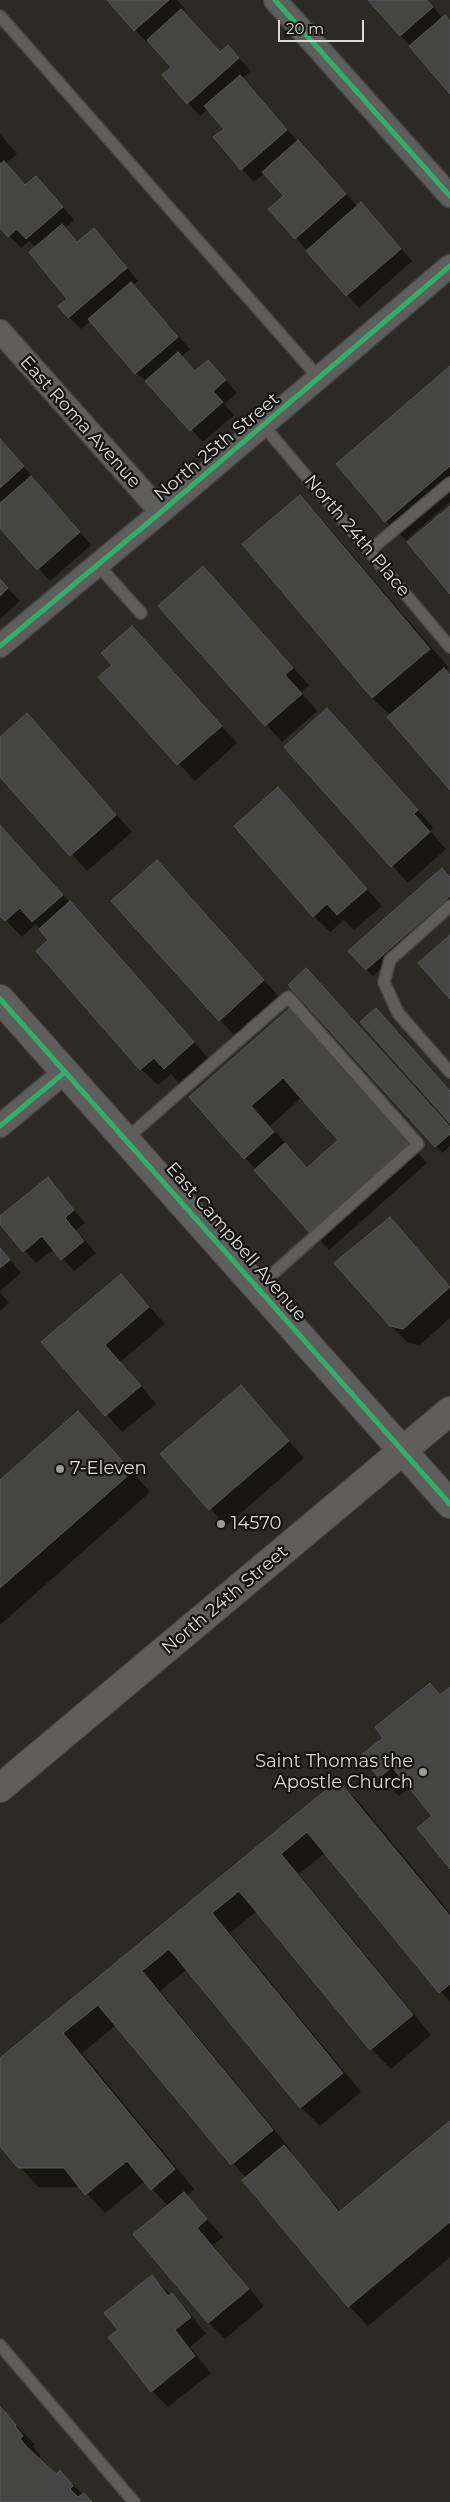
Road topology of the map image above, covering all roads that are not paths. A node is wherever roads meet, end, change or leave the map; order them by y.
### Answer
1 (275, 0) edge
2 (0, 16) edge
3 (450, 196) edge
4 (450, 266) edge
5 (0, 331) edge
6 (319, 378) junction
7 (263, 425) junction
8 (450, 483) edge
9 (161, 512) junction
10 (369, 551) junction
11 (98, 564) junction
12 (141, 613) dead end
13 (0, 646) edge
14 (450, 647) edge
15 (450, 906) edge
16 (0, 999) edge
17 (65, 1072) junction
18 (450, 1072) edge
19 (0, 1126) edge
20 (126, 1139) junction
21 (258, 1287) junction
22 (450, 1411) edge
23 (402, 1452) junction
24 (450, 1504) edge
25 (0, 1788) edge
26 (0, 2345) edge
27 (134, 2502) edge

1 - 3 street
2 - 6 lane
4 - 6 street, North 25th Street
5 - 9 street, East Roma Avenue
6 - 7 street, North 25th Street
7 - 9 street, North 25th Street
7 - 10 lane, North 24th Place
8 - 10 lane
9 - 11 street, North 25th Street
10 - 14 lane, North 24th Place
11 - 12 lane
11 - 13 street, North 25th Street
15 - 18 lane
16 - 17 street, East Campbell Avenue
17 - 19 street
17 - 20 street, East Campbell Avenue
20 - 21 street, East Campbell Avenue
20 - 21 lane
21 - 23 street, East Campbell Avenue
22 - 23 street, North 24th Street
23 - 24 street, East Campbell Avenue
23 - 25 street, North 24th Street
26 - 27 lane

